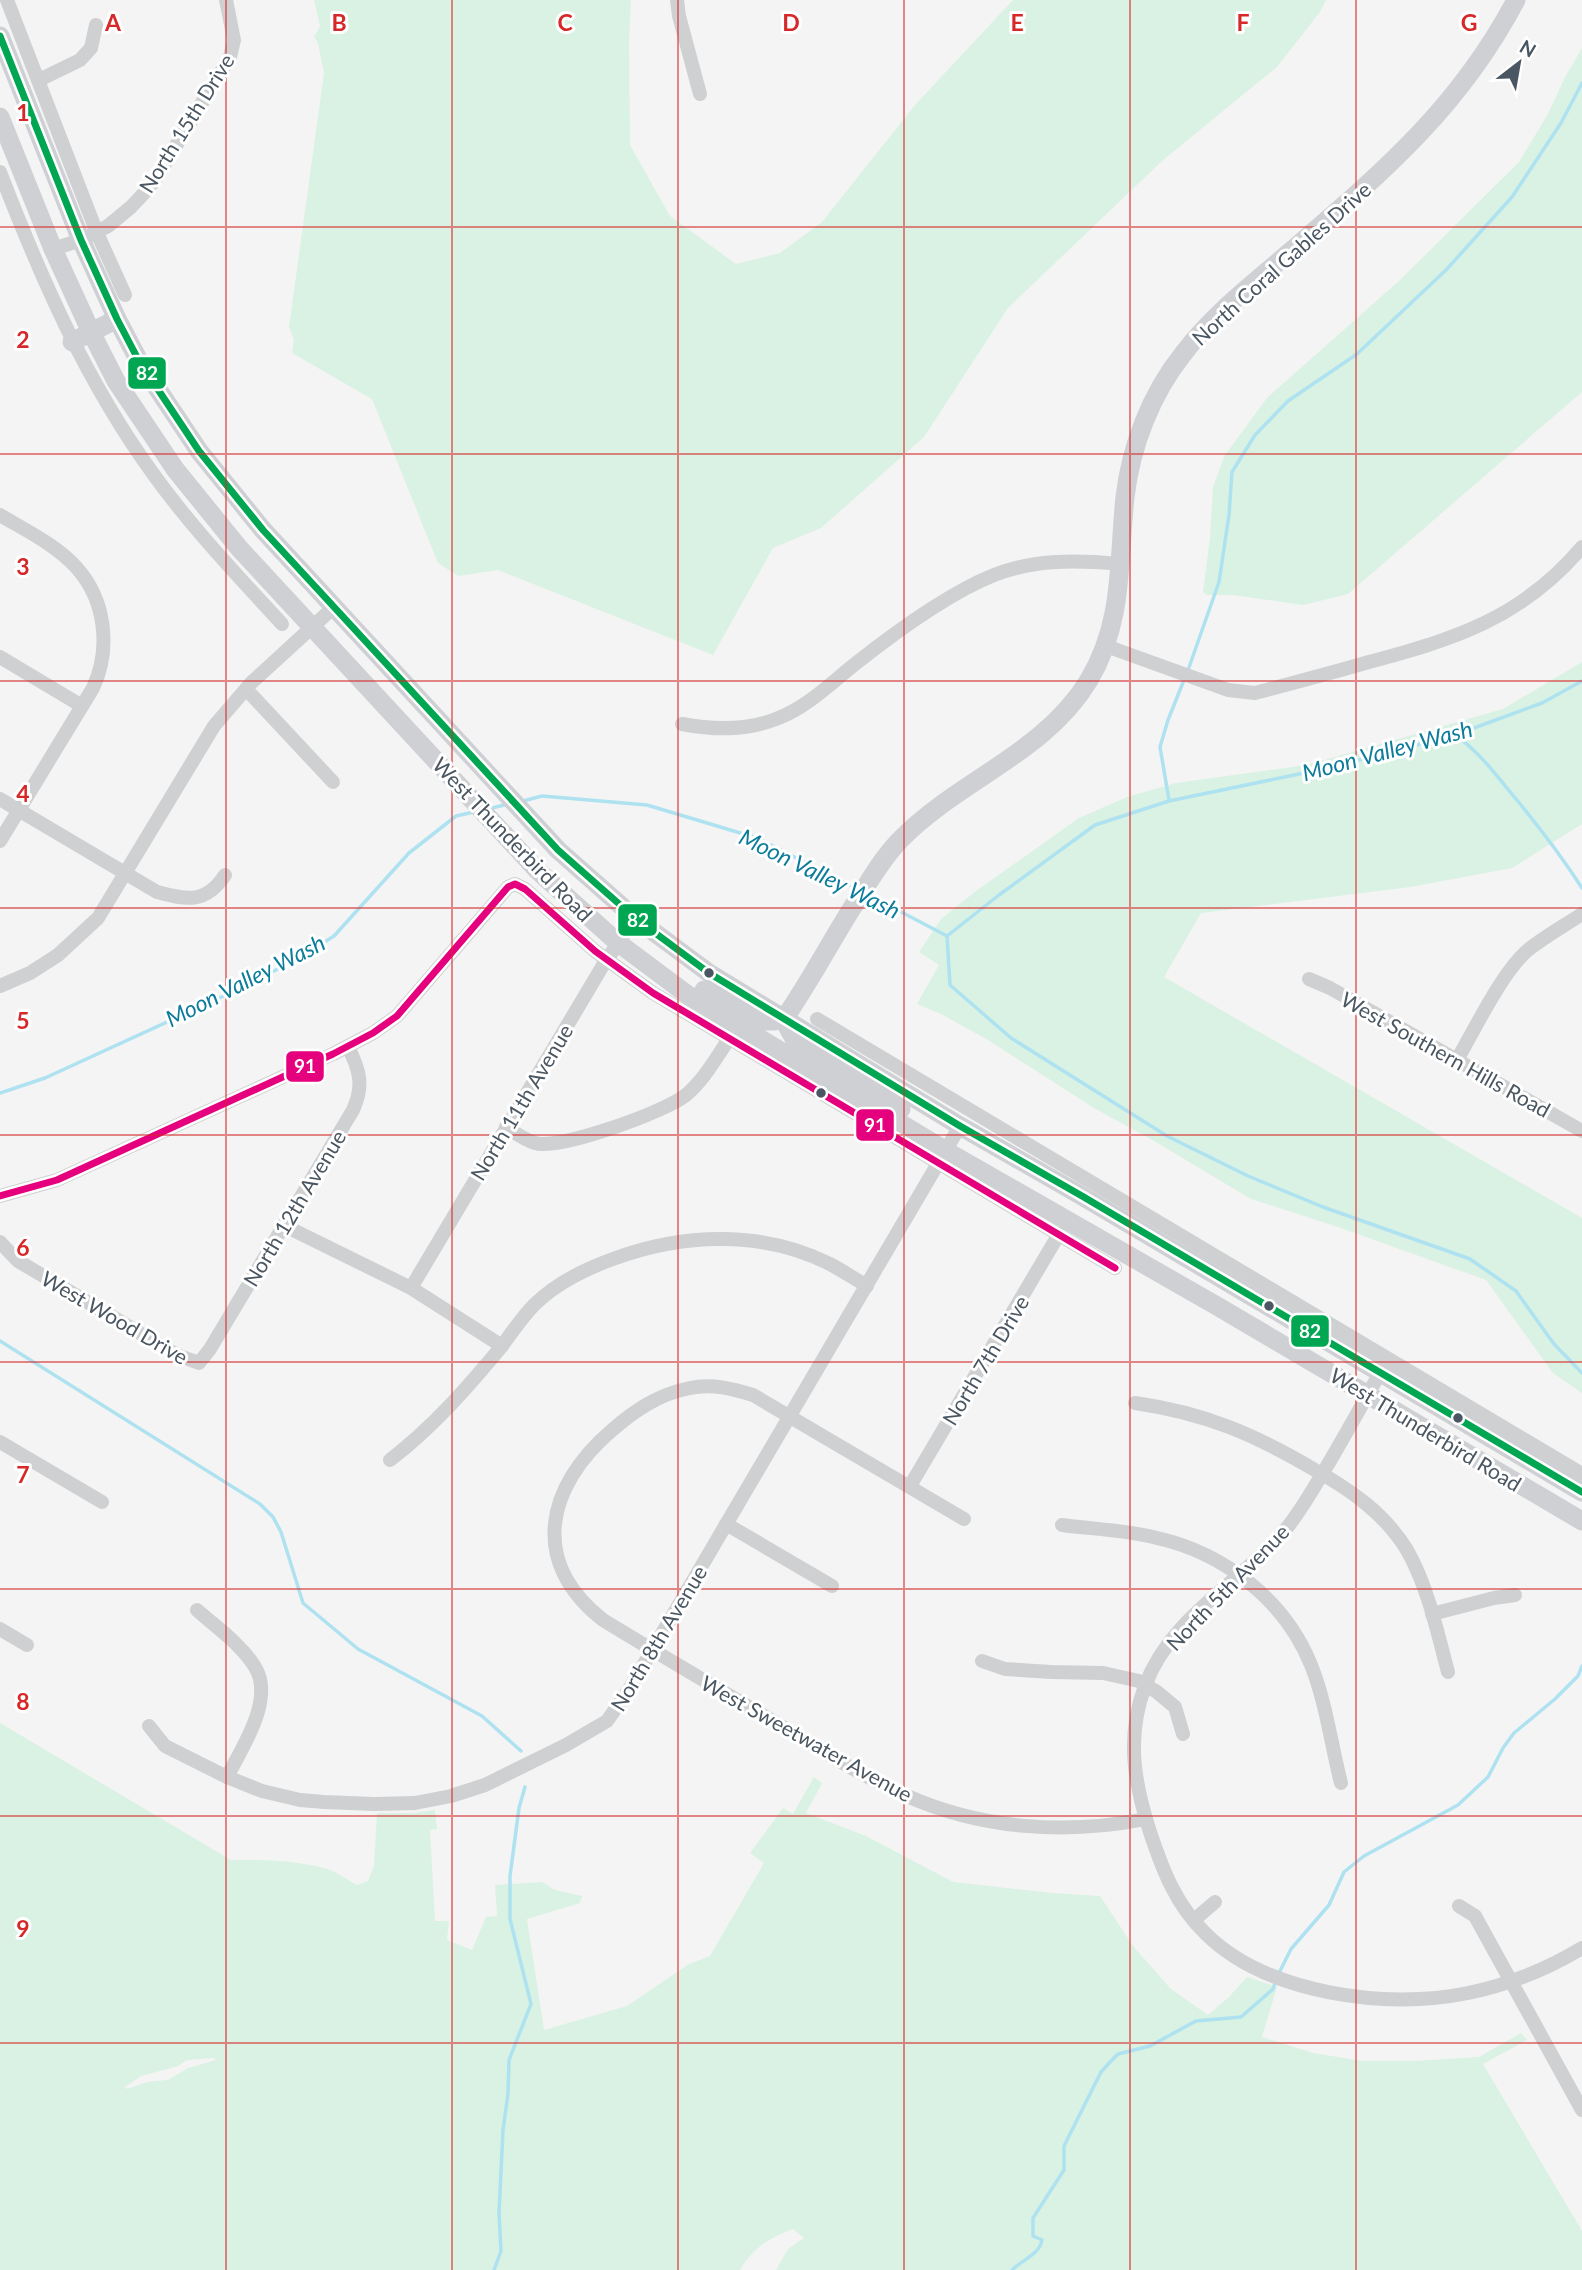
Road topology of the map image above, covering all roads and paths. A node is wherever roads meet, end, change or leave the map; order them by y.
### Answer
1 (8, 0) edge
2 (226, 0) edge
3 (677, 0) edge
4 (1516, 0) edge
5 (96, 25) dead end
6 (0, 36) edge
7 (38, 80) junction
8 (701, 94) dead end
9 (0, 117) edge
10 (0, 172) edge
11 (89, 237) junction
12 (53, 249) junction
13 (125, 295) dead end
14 (117, 319) junction
15 (91, 332) junction
16 (72, 342) junction
17 (0, 515) edge
18 (1582, 547) edge
19 (1120, 564) junction
20 (265, 592) junction
21 (334, 607) junction
22 (282, 624) dead end
23 (312, 628) junction
24 (1106, 646) junction
25 (0, 657) edge
26 (246, 689) junction
27 (82, 706) junction
28 (682, 724) dead end
29 (464, 747) junction
30 (443, 767) junction
31 (333, 782) dead end
32 (0, 799) edge
33 (20, 811) junction
34 (0, 841) edge
35 (126, 875) junction
36 (225, 875) dead end
37 (1582, 914) edge
38 (635, 918) junction
39 (617, 942) junction
40 (606, 960) junction
41 (657, 973) junction
42 (1308, 979) dead end
43 (0, 986) edge
44 (784, 1019) junction
45 (817, 1019) dead end
46 (729, 1040) junction
47 (348, 1046) junction
48 (864, 1057) junction
49 (1457, 1060) junction
50 (960, 1126) junction
51 (506, 1128) junction
52 (1582, 1130) edge
53 (943, 1157) junction
54 (0, 1196) edge
55 (283, 1225) junction
56 (1059, 1234) junction
57 (0, 1242) edge
58 (1115, 1268) dead end
59 (867, 1286) junction
60 (411, 1288) junction
61 (1335, 1337) junction
62 (502, 1346) junction
63 (199, 1363) joint
64 (1319, 1365) junction
65 (1380, 1373) junction
66 (1368, 1395) junction
67 (1135, 1403) dead end
68 (791, 1416) junction
69 (0, 1442) edge
70 (390, 1460) dead end
71 (1322, 1474) junction
72 (1582, 1475) edge
73 (910, 1486) junction
74 (1582, 1492) edge
75 (102, 1502) dead end
76 (964, 1519) dead end
77 (1582, 1521) edge
78 (726, 1524) junction
79 (1062, 1525) dead end
80 (1238, 1574) junction
81 (832, 1586) dead end
82 (1515, 1595) dead end
83 (197, 1610) dead end
84 (1432, 1614) junction
85 (0, 1629) edge
86 (27, 1645) dead end
87 (652, 1650) junction
88 (982, 1661) dead end
89 (1448, 1672) dead end
90 (1145, 1685) junction
91 (149, 1726) dead end
92 (1183, 1734) dead end
93 (227, 1777) junction
94 (1340, 1783) dead end
95 (1146, 1819) junction
96 (1215, 1902) dead end
97 (1459, 1906) dead end
98 (1194, 1920) junction
99 (1582, 1948) edge
100 (1512, 1981) junction
101 (1582, 2110) edge

1 - 7 street, West Thunderbird Road
2 - 11 street, North 15th Drive
3 - 8 street
4 - 19 main road, North Coral Gables Drive
5 - 7 street
6 - 11 main road, West Thunderbird Road
7 - 11 street, West Thunderbird Road
9 - 12 main road, West Thunderbird Road
10 - 16 street, West Thunderbird Road
11 - 12 street, North 15th Drive
11 - 13 street, West Thunderbird Road
11 - 14 main road, West Thunderbird Road
12 - 15 main road, West Thunderbird Road
14 - 15 main road
14 - 21 main road, West Thunderbird Road
15 - 16 main road
15 - 20 main road, West Thunderbird Road
16 - 20 street, West Thunderbird Road
17 - 27 street
18 - 24 street
19 - 24 main road, North Coral Gables Drive
19 - 28 street
20 - 22 street, West Thunderbird Road
20 - 23 main road, West Thunderbird Road
21 - 23 street
21 - 29 main road, West Thunderbird Road
23 - 26 street
23 - 30 main road, West Thunderbird Road
24 - 44 main road, North Coral Gables Drive
25 - 27 street
26 - 31 street
26 - 35 street
27 - 33 street
29 - 30 main road
29 - 38 main road, West Thunderbird Road
30 - 39 main road, West Thunderbird Road
32 - 33 street
33 - 34 street
33 - 35 street
35 - 36 street
35 - 43 street
37 - 49 street
38 - 39 street, North 11th Avenue
38 - 44 main road, West Thunderbird Road
39 - 40 street, North 11th Avenue
39 - 41 main road, West Thunderbird Road
40 - 46 street, West Thunderbird Road
40 - 47 street, West Thunderbird Road
40 - 51 street, North 11th Avenue
41 - 44 main road
41 - 53 main road, West Thunderbird Road
42 - 49 street, West Southern Hills Road
44 - 48 main road, West Thunderbird Road
44 - 53 main road
45 - 48 street, West Thunderbird Road
46 - 51 street
46 - 53 street, West Thunderbird Road
47 - 54 street
47 - 55 street, North 12th Avenue
48 - 50 main road, West Thunderbird Road
48 - 61 street, West Thunderbird Road
49 - 52 street, West Southern Hills Road
50 - 53 street, North 8th Avenue
50 - 61 main road, West Thunderbird Road
51 - 60 street, North 11th Avenue
53 - 56 street, West Thunderbird Road
53 - 59 street, North 8th Avenue
53 - 64 main road, West Thunderbird Road
55 - 60 street
55 - 63 street, North 12th Avenue
56 - 58 street, West Thunderbird Road
56 - 73 street, North 7th Drive
57 - 63 street, West Wood Drive
59 - 62 street
59 - 68 street, North 8th Avenue
60 - 62 street
61 - 64 main road
61 - 65 main road, West Thunderbird Road
61 - 72 street, West Thunderbird Road
62 - 70 street
64 - 66 main road, West Thunderbird Road
65 - 66 street, North 5th Avenue
65 - 74 main road, West Thunderbird Road
66 - 71 street, North 5th Avenue
66 - 77 main road, West Thunderbird Road
67 - 71 street
68 - 73 street, West Sweetwater Avenue
68 - 78 street, North 8th Avenue
68 - 87 street, West Sweetwater Avenue
69 - 75 street
71 - 80 street, North 5th Avenue
71 - 84 street
73 - 76 street, West Sweetwater Avenue
78 - 81 street
78 - 87 street, North 8th Avenue
79 - 80 street
80 - 90 street, North 5th Avenue
80 - 94 street
82 - 84 street
83 - 93 street
84 - 89 street
85 - 86 street
87 - 93 street, North 8th Avenue
87 - 95 street, West Sweetwater Avenue
88 - 90 street
90 - 92 street
90 - 95 street, North 5th Avenue
91 - 93 street, North 8th Avenue
95 - 98 street
96 - 98 street
97 - 100 street
98 - 100 street
99 - 100 street
100 - 101 street

